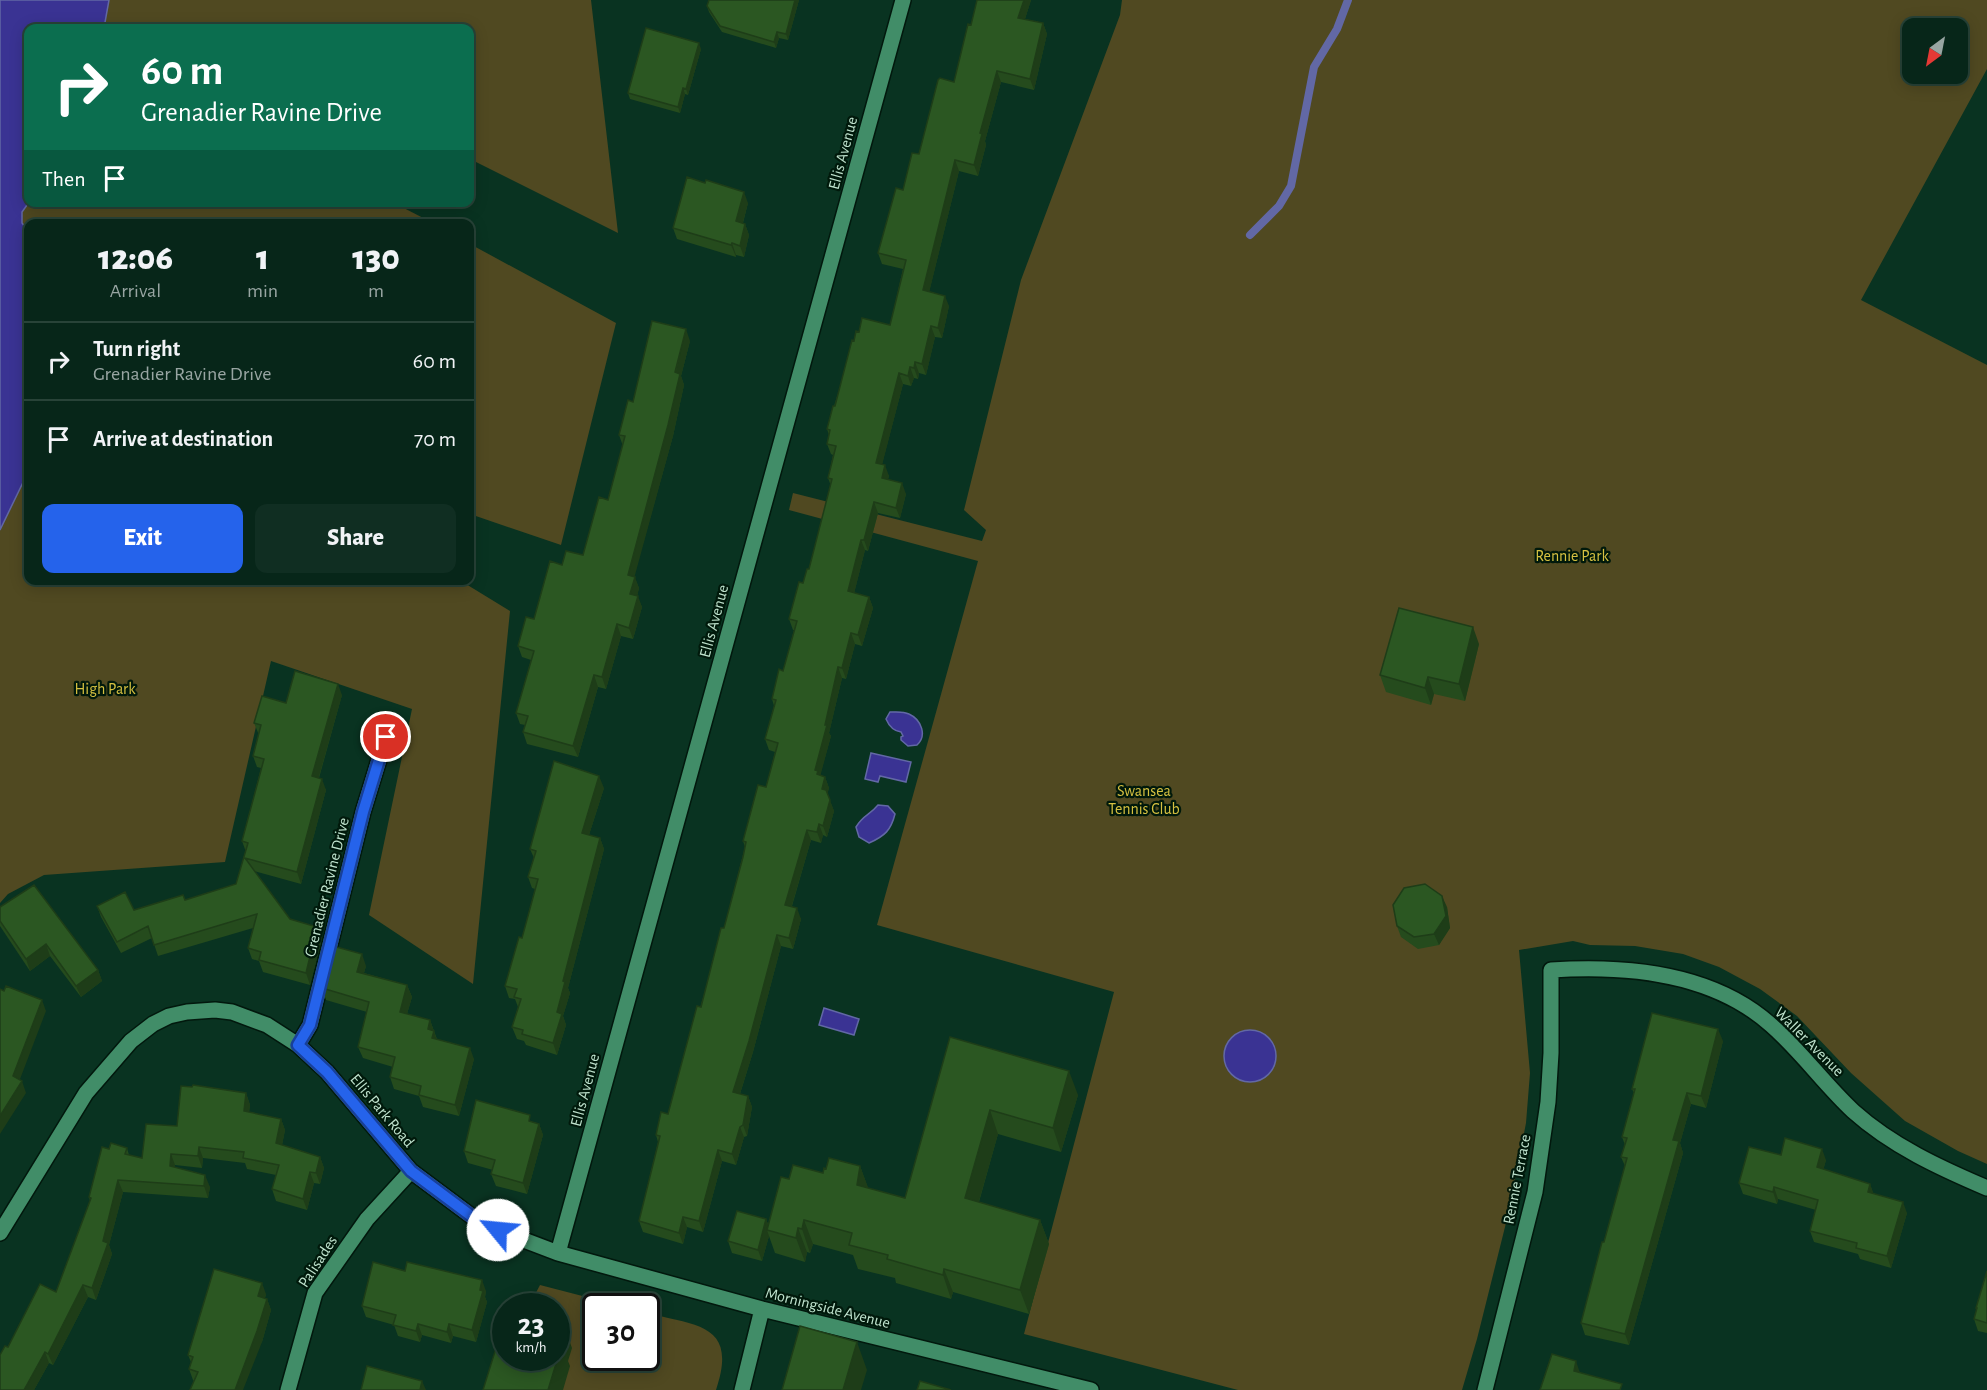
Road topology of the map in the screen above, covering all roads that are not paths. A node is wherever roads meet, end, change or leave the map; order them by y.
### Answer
1 (903, 0) edge
2 (386, 737) dead end
3 (1551, 970) joint
4 (298, 1045) junction
5 (411, 1171) junction
6 (1987, 1188) edge
7 (0, 1233) edge
8 (558, 1253) junction
9 (762, 1309) junction
10 (288, 1390) edge
11 (742, 1390) edge
12 (1091, 1390) edge
13 (1485, 1390) edge

1 - 8 street, Ellis Avenue
2 - 4 street, Grenadier Ravine Drive
3 - 6 street, Waller Avenue
3 - 13 street, Rennie Terrace
4 - 5 street, Ellis Park Road
4 - 7 street, Ellis Park Road
5 - 8 street, Ellis Park Road
5 - 10 street, Palisades
8 - 9 street, Morningside Avenue
9 - 11 street
9 - 12 street, Morningside Avenue

